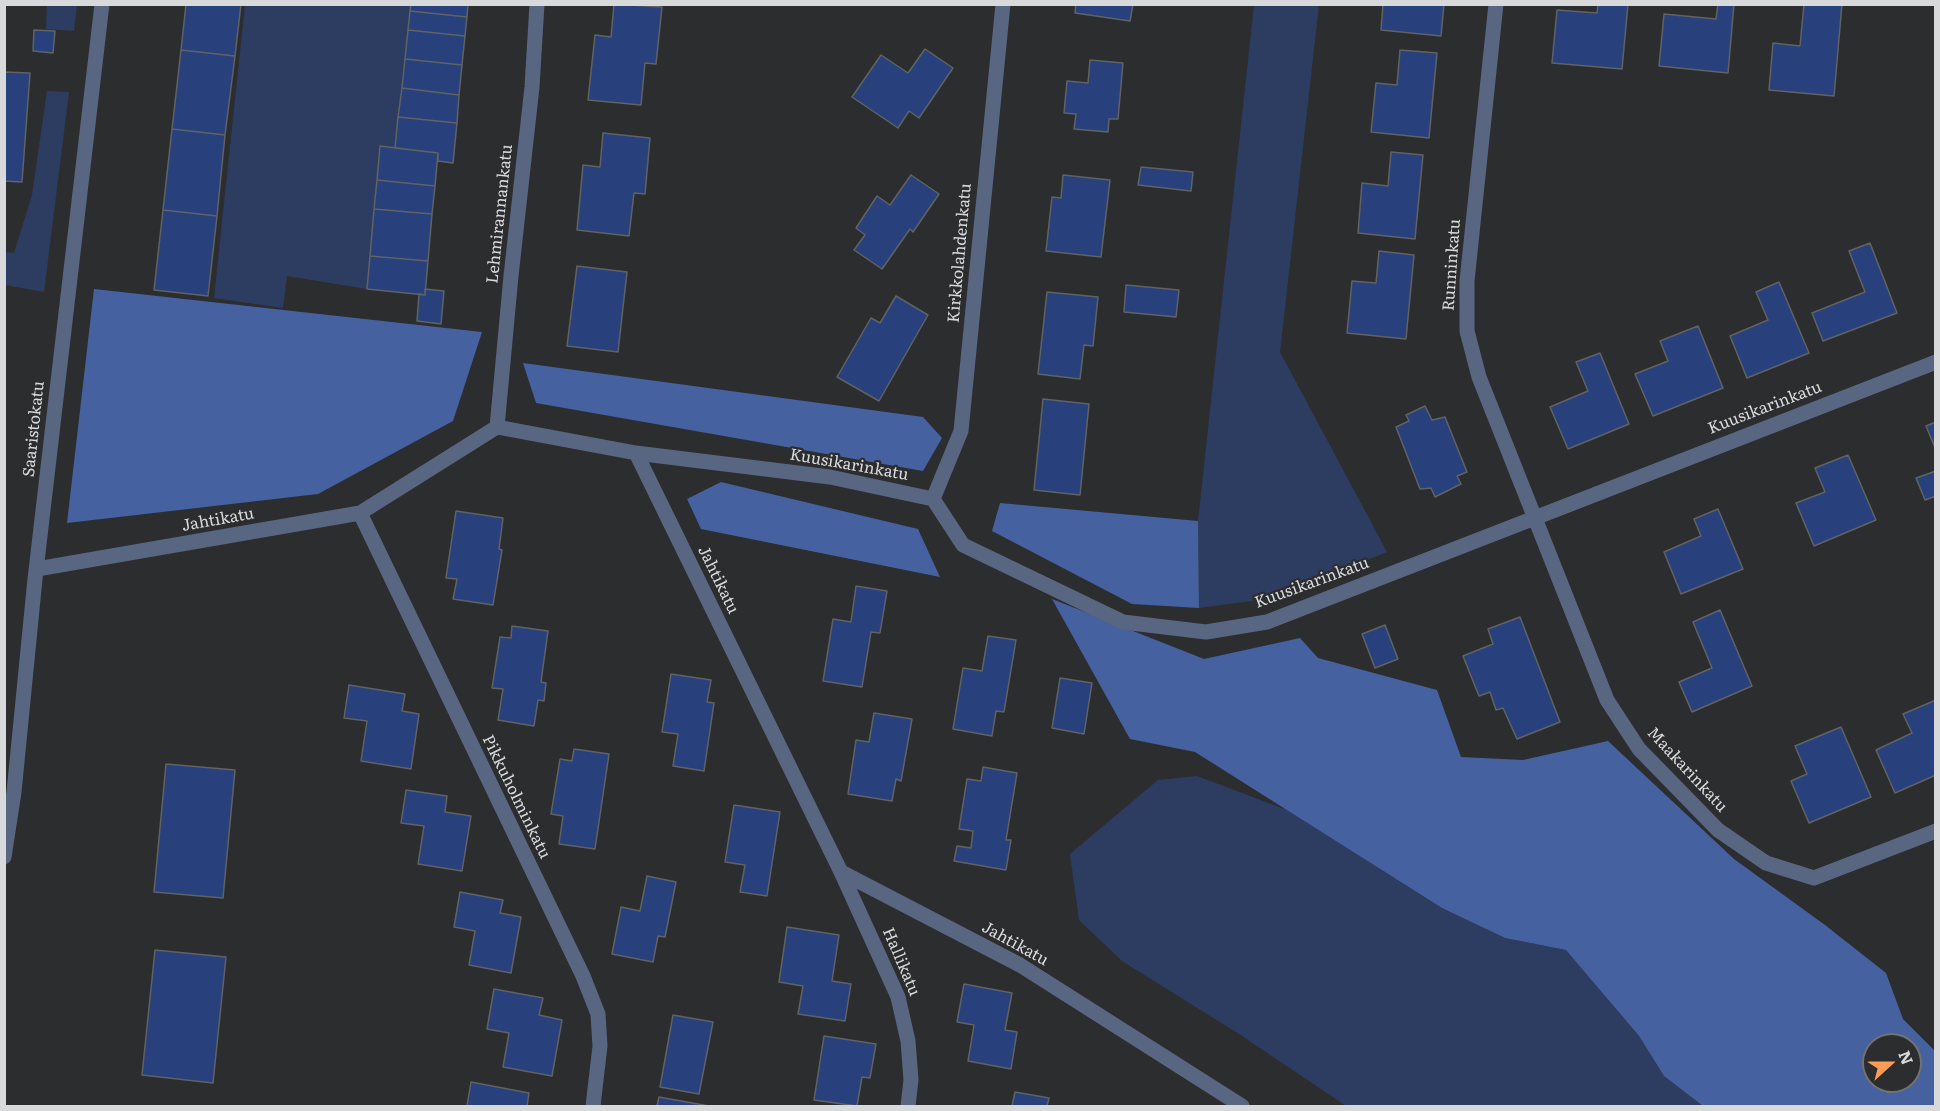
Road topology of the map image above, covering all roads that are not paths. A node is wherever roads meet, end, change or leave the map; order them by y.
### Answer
1 (102, 4) edge
2 (537, 4) edge
3 (1003, 4) edge
4 (1496, 4) edge
5 (1935, 362) edge
6 (497, 427) junction
7 (636, 453) junction
8 (933, 499) junction
9 (360, 513) junction
10 (1534, 517) junction
11 (36, 569) junction
12 (1935, 831) edge
13 (4, 857) edge
14 (842, 872) junction
15 (1238, 1105) edge
16 (593, 1107) edge
17 (908, 1107) edge

1 - 11 street, Saaristokatu
2 - 6 street, Lehmirannankatu
3 - 8 street, Kirkkolahdenkatu
4 - 10 street, Runninkatu
5 - 10 street, Kuusikarinkatu
6 - 7 street
6 - 9 street, Jahtikatu
7 - 8 street, Kuusikarinkatu
7 - 14 street, Jahtikatu
8 - 10 street, Kuusikarinkatu
9 - 11 street, Jahtikatu
9 - 16 street, Pikkuholminkatu
10 - 12 street, Maakarinkatu
11 - 13 street, Saaristokatu
14 - 15 street, Jahtikatu
14 - 17 street, Hallikatu

